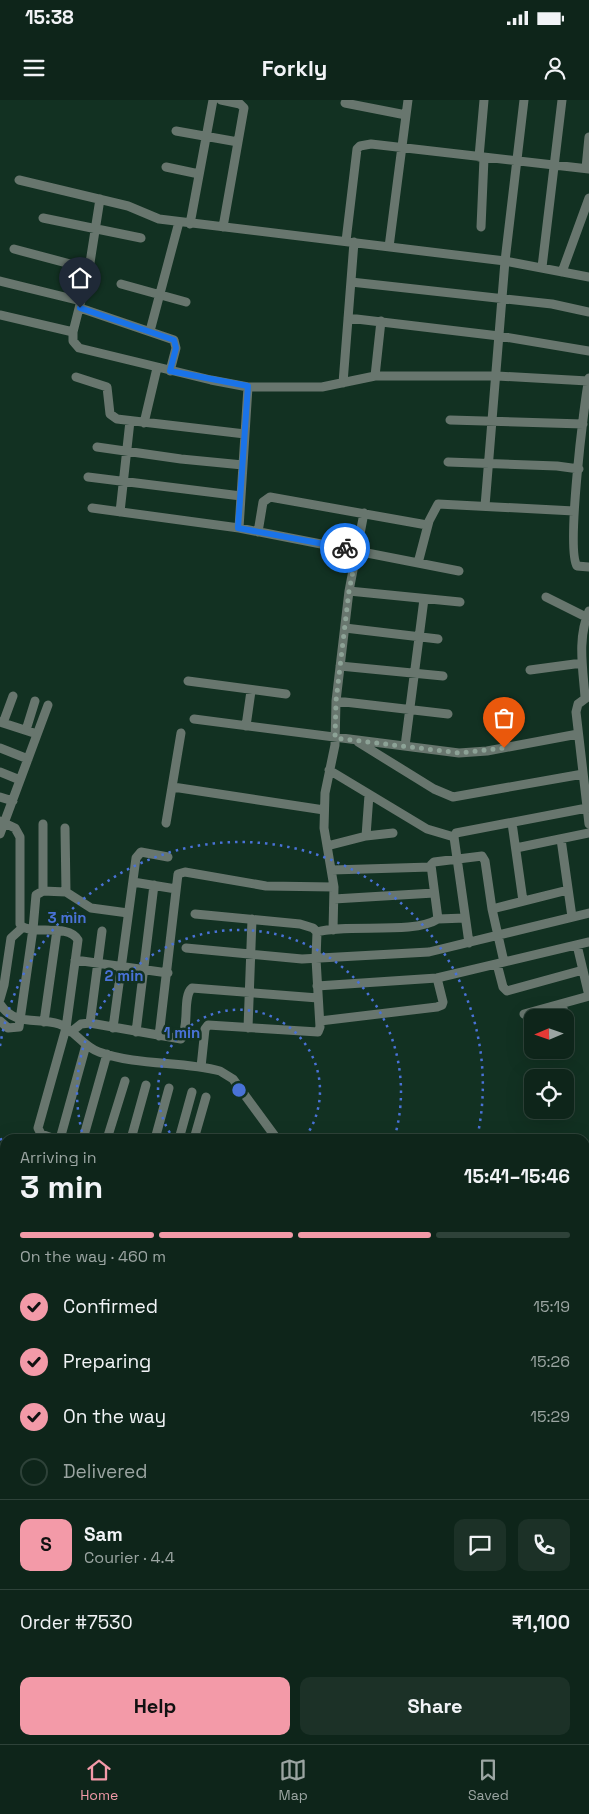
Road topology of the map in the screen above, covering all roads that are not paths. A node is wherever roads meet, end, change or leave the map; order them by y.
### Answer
1 (213, 100) edge
2 (220, 100) edge
3 (408, 100) edge
4 (484, 100) edge
5 (524, 100) edge
6 (562, 100) edge
7 (345, 104) dead end
8 (406, 115) junction
9 (176, 131) dead end
10 (206, 136) junction
11 (589, 137) edge
12 (238, 142) junction
13 (402, 148) junction
14 (482, 157) junction
15 (516, 161) junction
16 (554, 165) junction
17 (166, 167) dead end
18 (587, 168) edge
19 (199, 174) junction
20 (19, 180) dead end
21 (589, 198) edge
22 (100, 199) junction
23 (43, 218) dead end
24 (179, 222) junction
25 (190, 224) junction
26 (223, 227) junction
27 (481, 227) dead end
28 (96, 229) junction
29 (141, 238) dead end
30 (350, 242) junction
31 (389, 247) junction
32 (14, 249) dead end
33 (505, 261) junction
34 (542, 267) junction
35 (89, 269) junction
36 (562, 272) junction
37 (589, 277) edge
38 (0, 281) edge
39 (351, 282) junction
40 (121, 284) dead end
41 (159, 295) junction
42 (502, 298) junction
43 (186, 302) dead end
44 (80, 304) junction
45 (589, 312) edge
46 (0, 315) edge
47 (348, 318) junction
48 (381, 321) junction
49 (150, 331) junction
50 (73, 332) junction
51 (499, 336) junction
52 (589, 351) edge
53 (157, 368) junction
54 (170, 371) junction
55 (376, 376) junction
56 (497, 376) junction
57 (76, 377) dead end
58 (589, 380) edge
59 (343, 383) junction
60 (248, 386) junction
61 (450, 420) dead end
62 (130, 421) junction
63 (493, 421) junction
64 (144, 423) junction
65 (584, 424) junction
66 (245, 426) junction
67 (97, 447) dead end
68 (127, 451) junction
69 (448, 462) dead end
70 (489, 464) junction
71 (243, 465) junction
72 (579, 469) junction
73 (88, 477) dead end
74 (123, 481) junction
75 (241, 496) junction
76 (485, 506) junction
77 (92, 508) dead end
78 (574, 511) junction
79 (120, 512) junction
80 (364, 513) junction
81 (429, 520) junction
82 (238, 528) junction
83 (258, 532) junction
84 (357, 551) junction
85 (418, 563) junction
86 (589, 567) edge
87 (459, 571) dead end
88 (349, 591) junction
89 (546, 597) dead end
90 (424, 599) junction
91 (460, 602) dead end
92 (588, 614) edge
93 (345, 628) junction
94 (420, 637) junction
95 (438, 639) dead end
96 (582, 663) junction
97 (340, 666) junction
98 (530, 670) dead end
99 (415, 673) junction
100 (443, 676) dead end
101 (188, 682) dead end
102 (251, 691) junction
103 (286, 694) dead end
104 (13, 696) dead end
105 (587, 696) edge
106 (35, 701) dead end
107 (336, 701) junction
108 (48, 705) dead end
109 (410, 710) junction
110 (448, 714) dead end
111 (194, 719) dead end
112 (2, 723) edge
113 (246, 726) junction
114 (26, 730) junction
115 (181, 733) dead end
116 (37, 734) junction
117 (578, 734) junction
118 (335, 738) junction
119 (356, 740) junction
120 (405, 746) junction
121 (0, 748) edge
122 (28, 759) junction
123 (330, 766) junction
124 (0, 772) edge
125 (583, 774) junction
126 (20, 780) junction
127 (173, 787) junction
128 (370, 795) junction
129 (0, 797) edge
130 (12, 801) junction
131 (587, 808) junction
132 (324, 810) junction
133 (2, 822) edge
134 (166, 823) dead end
135 (512, 823) junction
136 (43, 824) dead end
137 (589, 824) edge
138 (65, 828) dead end
139 (393, 833) dead end
140 (589, 833) edge
141 (0, 834) edge
142 (366, 836) junction
143 (454, 837) junction
144 (561, 839) junction
145 (327, 846) junction
146 (516, 848) junction
147 (168, 857) dead end
148 (458, 859) junction
149 (431, 867) junction
150 (332, 870) junction
151 (133, 882) junction
152 (154, 885) junction
153 (334, 888) junction
154 (176, 889) junction
155 (568, 890) junction
156 (43, 891) junction
157 (66, 892) junction
158 (434, 893) junction
159 (334, 899) junction
160 (524, 902) junction
161 (492, 910) junction
162 (128, 912) junction
163 (589, 913) edge
164 (195, 914) dead end
165 (572, 917) junction
166 (465, 918) junction
167 (252, 919) junction
168 (438, 919) junction
169 (22, 928) junction
170 (33, 929) junction
171 (57, 930) junction
172 (333, 930) junction
173 (102, 931) dead end
174 (317, 932) junction
175 (498, 936) junction
176 (589, 942) edge
177 (470, 943) junction
178 (577, 945) junction
179 (186, 948) dead end
180 (250, 954) junction
181 (316, 959) junction
182 (75, 960) junction
183 (98, 963) junction
184 (500, 963) junction
185 (122, 966) junction
186 (144, 970) junction
187 (583, 970) junction
188 (168, 973) junction
189 (437, 978) junction
190 (317, 986) junction
191 (249, 993) junction
192 (589, 996) edge
193 (318, 998) junction
194 (0, 999) edge
195 (0, 1004) edge
196 (562, 1004) junction
197 (543, 1009) edge
198 (563, 1009) edge
199 (21, 1020) junction
200 (0, 1021) edge
201 (320, 1021) junction
202 (44, 1022) junction
203 (90, 1023) junction
204 (113, 1028) junction
205 (248, 1028) junction
206 (69, 1030) junction
207 (136, 1032) junction
208 (159, 1036) junction
209 (86, 1045) junction
210 (107, 1054) junction
211 (201, 1067) junction
212 (125, 1081) dead end
213 (146, 1085) dead end
214 (169, 1088) dead end
215 (192, 1092) dead end
216 (206, 1097) dead end
217 (41, 1134) edge
218 (61, 1134) edge
219 (84, 1134) edge
220 (109, 1134) edge
221 (131, 1134) edge
222 (156, 1134) edge
223 (180, 1134) edge
224 (195, 1134) edge
225 (273, 1134) edge

1 - 10 street
2 - 12 street
3 - 8 street
4 - 14 street
5 - 15 street
6 - 16 street
7 - 8 street
8 - 13 street
9 - 10 street
10 - 12 street
10 - 19 street
11 - 18 street
12 - 26 street
13 - 14 street
13 - 30 street
13 - 31 street
14 - 15 street
14 - 27 street
15 - 16 street
15 - 33 street
16 - 18 street
16 - 34 street
17 - 19 street
19 - 25 street
20 - 22 street
21 - 36 street
22 - 24 street
22 - 28 street
23 - 28 street
24 - 25 street
24 - 41 street
25 - 26 street
26 - 30 street
28 - 29 street
28 - 35 street
30 - 31 street
30 - 39 street
31 - 33 street
32 - 35 street
33 - 34 street
33 - 42 street
34 - 36 street
35 - 44 street
36 - 37 street
38 - 44 street
39 - 42 street
39 - 47 street
40 - 41 street
41 - 43 street
41 - 49 street
42 - 45 street
42 - 51 street
44 - 49 street
44 - 50 street
46 - 50 street
47 - 48 street
47 - 59 street
48 - 51 street
48 - 55 street
49 - 54 street
50 - 53 street
51 - 52 street
51 - 56 street
53 - 54 street
53 - 64 street
54 - 60 street
55 - 56 street
55 - 59 street
56 - 58 street
56 - 63 street
57 - 62 street
58 - 65 street
59 - 60 street
60 - 66 street
61 - 63 street
62 - 64 street
62 - 68 street
63 - 65 street
63 - 70 street
64 - 66 street
65 - 72 street
66 - 71 street
67 - 68 street
68 - 71 street
68 - 74 street
69 - 70 street
70 - 72 street
70 - 76 street
71 - 75 street
72 - 78 street
73 - 74 street
74 - 75 street
74 - 79 street
75 - 82 street
76 - 78 street
76 - 81 street
77 - 79 street
78 - 86 street
79 - 82 street
80 - 81 street
80 - 83 street
80 - 84 street
81 - 85 street
82 - 83 street
83 - 84 street
84 - 85 street
84 - 88 street
85 - 87 street
88 - 90 street
88 - 93 street
89 - 92 street
90 - 91 street
90 - 94 street
92 - 96 street
93 - 94 street
93 - 97 street
94 - 95 street
94 - 99 street
96 - 98 street
96 - 105 street
97 - 99 street
97 - 107 street
99 - 100 street
99 - 109 street
101 - 102 street
102 - 103 street
102 - 113 street
104 - 112 street
105 - 117 street
106 - 114 street
107 - 109 street
107 - 118 street
108 - 116 street
109 - 110 street
109 - 120 street
111 - 113 street
112 - 114 street
113 - 118 street
114 - 116 street
115 - 127 street
116 - 122 street
117 - 120 street
117 - 125 street
118 - 119 street
118 - 123 street
119 - 120 street
119 - 125 street
121 - 122 street
122 - 126 street
123 - 128 street
123 - 132 street
124 - 126 street
125 - 131 street
126 - 130 street
127 - 132 street
127 - 134 street
128 - 142 street
128 - 143 street
129 - 130 street
130 - 133 street
131 - 135 street
131 - 137 street
132 - 145 street
133 - 141 street
133 - 169 street
135 - 143 street
135 - 146 street
136 - 156 street
138 - 157 street
139 - 142 street
140 - 144 street
142 - 145 street
143 - 148 street
144 - 146 street
144 - 155 street
145 - 150 street
146 - 160 street
147 - 151 street
148 - 149 street
148 - 161 street
148 - 166 street
149 - 150 street
149 - 158 street
150 - 153 street
151 - 152 street
151 - 162 street
152 - 154 street
152 - 186 street
153 - 154 street
153 - 159 street
154 - 188 street
155 - 160 street
155 - 165 street
156 - 157 street
156 - 170 street
157 - 162 street
158 - 159 street
158 - 168 street
159 - 172 street
160 - 161 street
161 - 175 street
162 - 185 street
163 - 165 street
164 - 167 street
165 - 175 street
166 - 168 street
166 - 177 street
167 - 174 street
167 - 180 street
168 - 172 street
169 - 170 street
169 - 194 street
170 - 171 street
170 - 199 street
171 - 182 street
171 - 202 street
172 - 174 street
173 - 183 street
174 - 181 street
175 - 177 street
175 - 184 street
176 - 178 street
177 - 181 street
178 - 184 street
178 - 187 street
179 - 180 street
180 - 181 street
180 - 191 street
181 - 190 street
182 - 183 street
182 - 206 street
183 - 185 street
183 - 203 street
184 - 187 street
184 - 189 street
185 - 186 street
185 - 204 street
186 - 188 street
186 - 207 street
187 - 192 street
188 - 208 street
189 - 190 street
189 - 201 street
190 - 193 street
191 - 193 street
191 - 205 street
191 - 208 street
192 - 196 street
193 - 201 street
195 - 199 street
196 - 197 street
196 - 198 street
199 - 200 street
199 - 202 street
201 - 205 street
202 - 206 street
203 - 204 street
203 - 206 street
204 - 207 street
205 - 211 street
206 - 209 street
206 - 217 street
207 - 208 street
209 - 210 street
209 - 218 street
210 - 211 street
210 - 219 street
211 - 225 street
212 - 220 street
213 - 221 street
214 - 222 street
215 - 223 street
216 - 224 street

